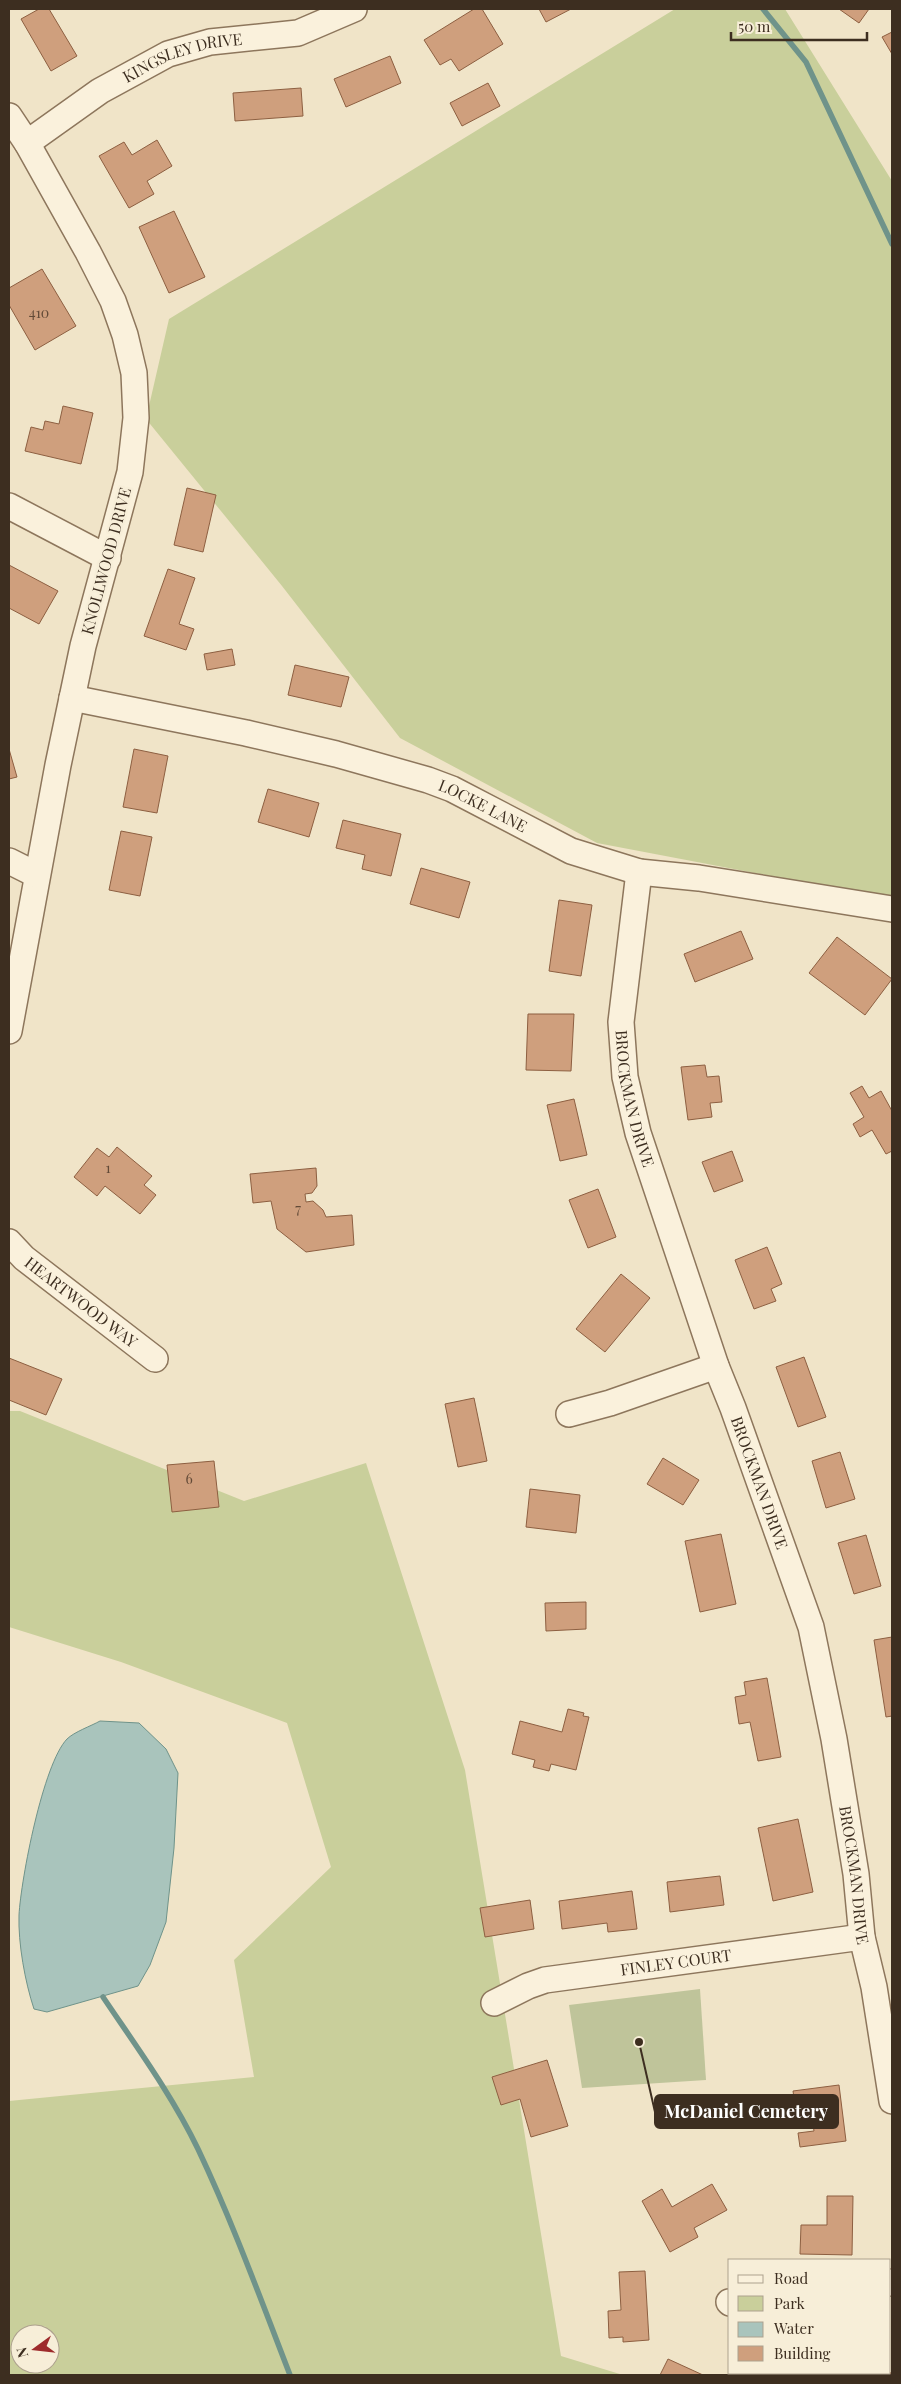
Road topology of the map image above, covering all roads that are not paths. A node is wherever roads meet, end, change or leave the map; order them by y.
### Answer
1 (344, 11) edge
2 (9, 116) edge
3 (27, 143) junction
4 (9, 506) edge
5 (108, 558) junction
6 (72, 698) junction
7 (9, 862) edge
8 (639, 872) junction
9 (37, 875) junction
10 (892, 908) edge
11 (9, 1031) edge
12 (9, 1242) edge
13 (155, 1360) dead end
14 (716, 1366) junction
15 (570, 1414) dead end
16 (862, 1937) junction
17 (494, 2003) dead end
18 (892, 2101) edge

1 - 3 street, KINGSLEY DRIVE
2 - 3 street, KNOLLWOOD DRIVE
3 - 5 street, KNOLLWOOD DRIVE
4 - 5 street
5 - 6 street, KNOLLWOOD DRIVE
6 - 8 street, LOCKE LANE
6 - 9 street, KNOLLWOOD DRIVE
7 - 9 street
8 - 10 street, LOCKE LANE
8 - 14 street, BROCKMAN DRIVE
9 - 11 street, KNOLLWOOD DRIVE
12 - 13 street, HEARTWOOD WAY
14 - 15 street
14 - 16 street, BROCKMAN DRIVE
16 - 17 street, FINLEY COURT
16 - 18 street, BROCKMAN DRIVE

